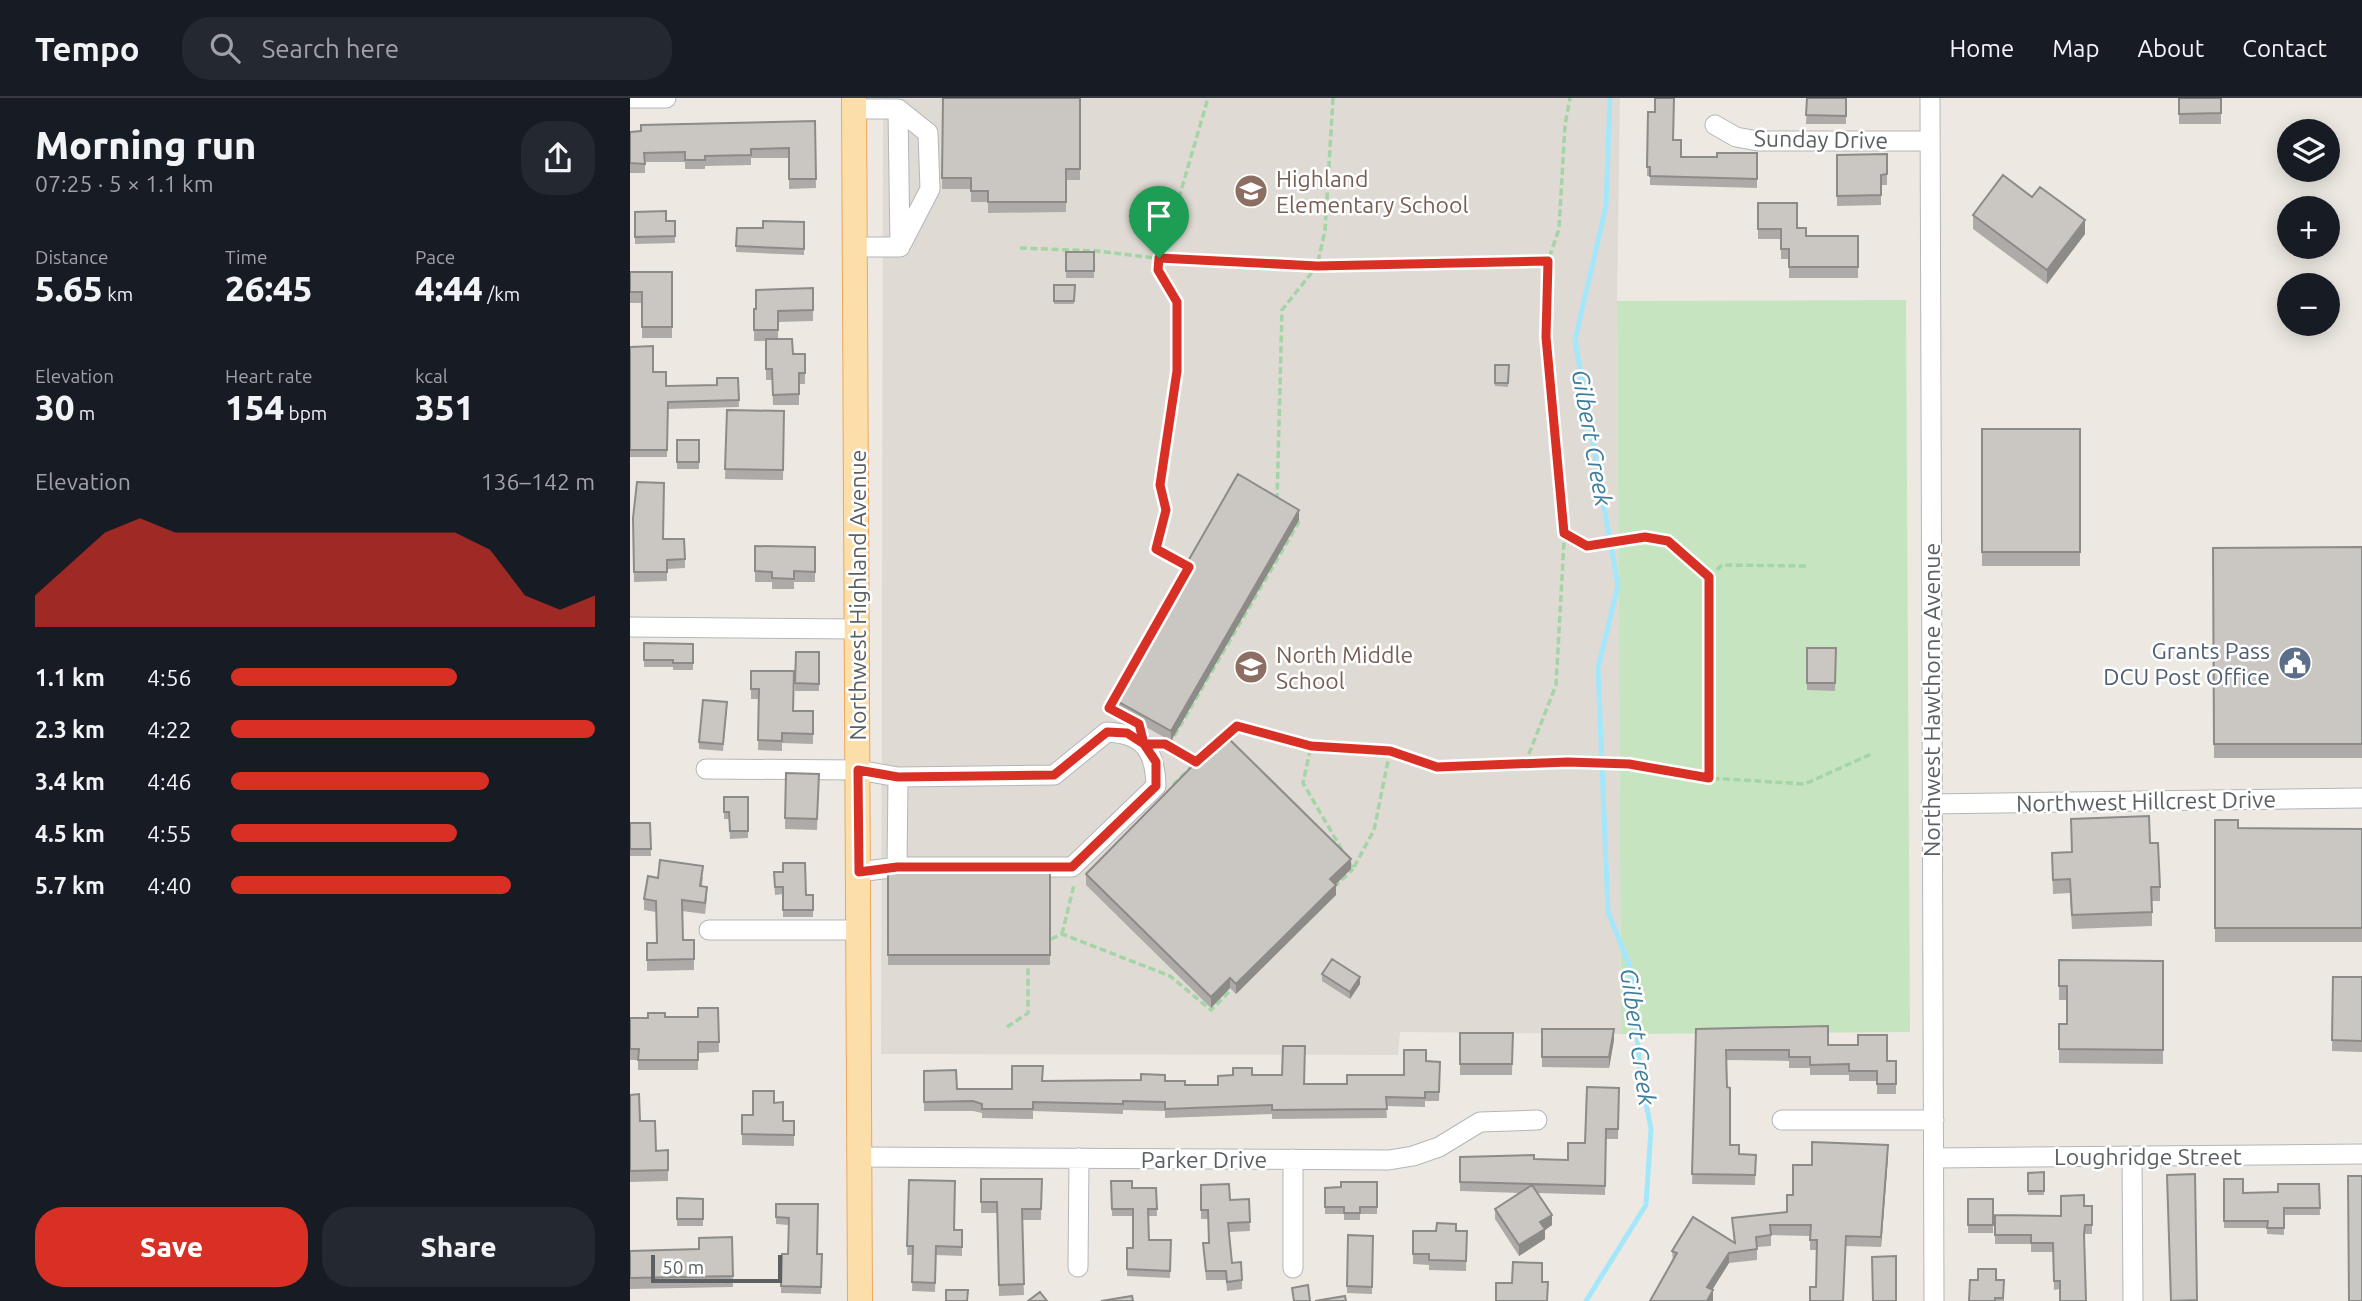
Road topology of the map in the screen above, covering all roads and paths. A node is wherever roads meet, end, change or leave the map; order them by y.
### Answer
1 (630, 98) edge
2 (666, 98) edge
3 (1208, 98) edge
4 (1333, 98) edge
5 (1570, 98) edge
6 (1930, 98) edge
7 (854, 104) edge
8 (898, 109) junction
9 (1715, 125) dead end
10 (1930, 141) junction
11 (855, 247) junction
12 (900, 247) junction
13 (1020, 248) dead end
14 (1159, 258) junction
15 (1548, 261) junction
16 (1317, 266) junction
17 (1277, 506) edge
18 (1288, 513) edge
19 (1564, 533) junction
20 (1806, 566) dead end
21 (1709, 577) junction
22 (1182, 579) edge
23 (630, 627) edge
24 (856, 629) junction
25 (1115, 696) edge
26 (1144, 744) junction
27 (1168, 746) junction
28 (1311, 746) junction
29 (1390, 751) junction
30 (1871, 754) dead end
31 (1525, 764) junction
32 (706, 769) dead end
33 (858, 770) junction
34 (898, 777) junction
35 (1709, 778) junction
36 (2362, 798) edge
37 (1931, 804) junction
38 (897, 867) junction
39 (1353, 869) junction
40 (859, 872) junction
41 (1333, 889) edge
42 (709, 930) dead end
43 (860, 930) junction
44 (1051, 939) edge
45 (1028, 968) edge
46 (1230, 991) edge
47 (1007, 1027) dead end
48 (1536, 1120) dead end
49 (1782, 1120) dead end
50 (1934, 1121) junction
51 (2362, 1154) edge
52 (2132, 1156) junction
53 (862, 1157) junction
54 (1079, 1158) junction
55 (1934, 1158) junction
56 (1293, 1159) junction
57 (1078, 1267) dead end
58 (1293, 1268) dead end
59 (860, 1301) edge
60 (1934, 1301) edge
61 (2133, 1301) edge

1 - 2 street
3 - 14 path
4 - 16 path
5 - 15 path
6 - 10 street, Northwest Hawthorne Avenue
7 - 8 street
7 - 11 main road, Northwest Highland Avenue
8 - 12 street
8 - 12 street
9 - 10 street, Sunday Drive
10 - 37 street, Northwest Hawthorne Avenue
11 - 12 street
11 - 24 main road, Northwest Highland Avenue
13 - 14 path
14 - 16 path
14 - 22 path
15 - 16 path
15 - 19 path
16 - 17 path
18 - 27 path
19 - 21 path
19 - 31 path
20 - 21 path
21 - 35 path
23 - 24 street
24 - 33 main road, Northwest Highland Avenue
25 - 26 path
26 - 27 path
26 - 34 street
26 - 38 street
27 - 28 path
28 - 29 path
28 - 39 path
29 - 31 path
29 - 39 path
30 - 35 path
31 - 35 path
32 - 33 street
33 - 34 street
33 - 40 main road, Northwest Highland Avenue
34 - 38 street
36 - 37 street, Northwest Hillcrest Drive
37 - 50 street, Northwest Hawthorne Avenue
38 - 40 street
39 - 41 path
40 - 43 main road, Northwest Highland Avenue
42 - 43 street
43 - 53 main road, Northwest Highland Avenue
44 - 46 path
45 - 47 path
48 - 56 street, Parker Drive
49 - 50 street
50 - 55 street, Northwest Hawthorne Avenue
51 - 52 street, Loughridge Street
52 - 55 street, Loughridge Street
52 - 61 street
53 - 54 street, Parker Drive
53 - 59 main road, Northwest Highland Avenue
54 - 56 street, Parker Drive
54 - 57 street
55 - 60 street, Northwest Hawthorne Avenue
56 - 58 street

